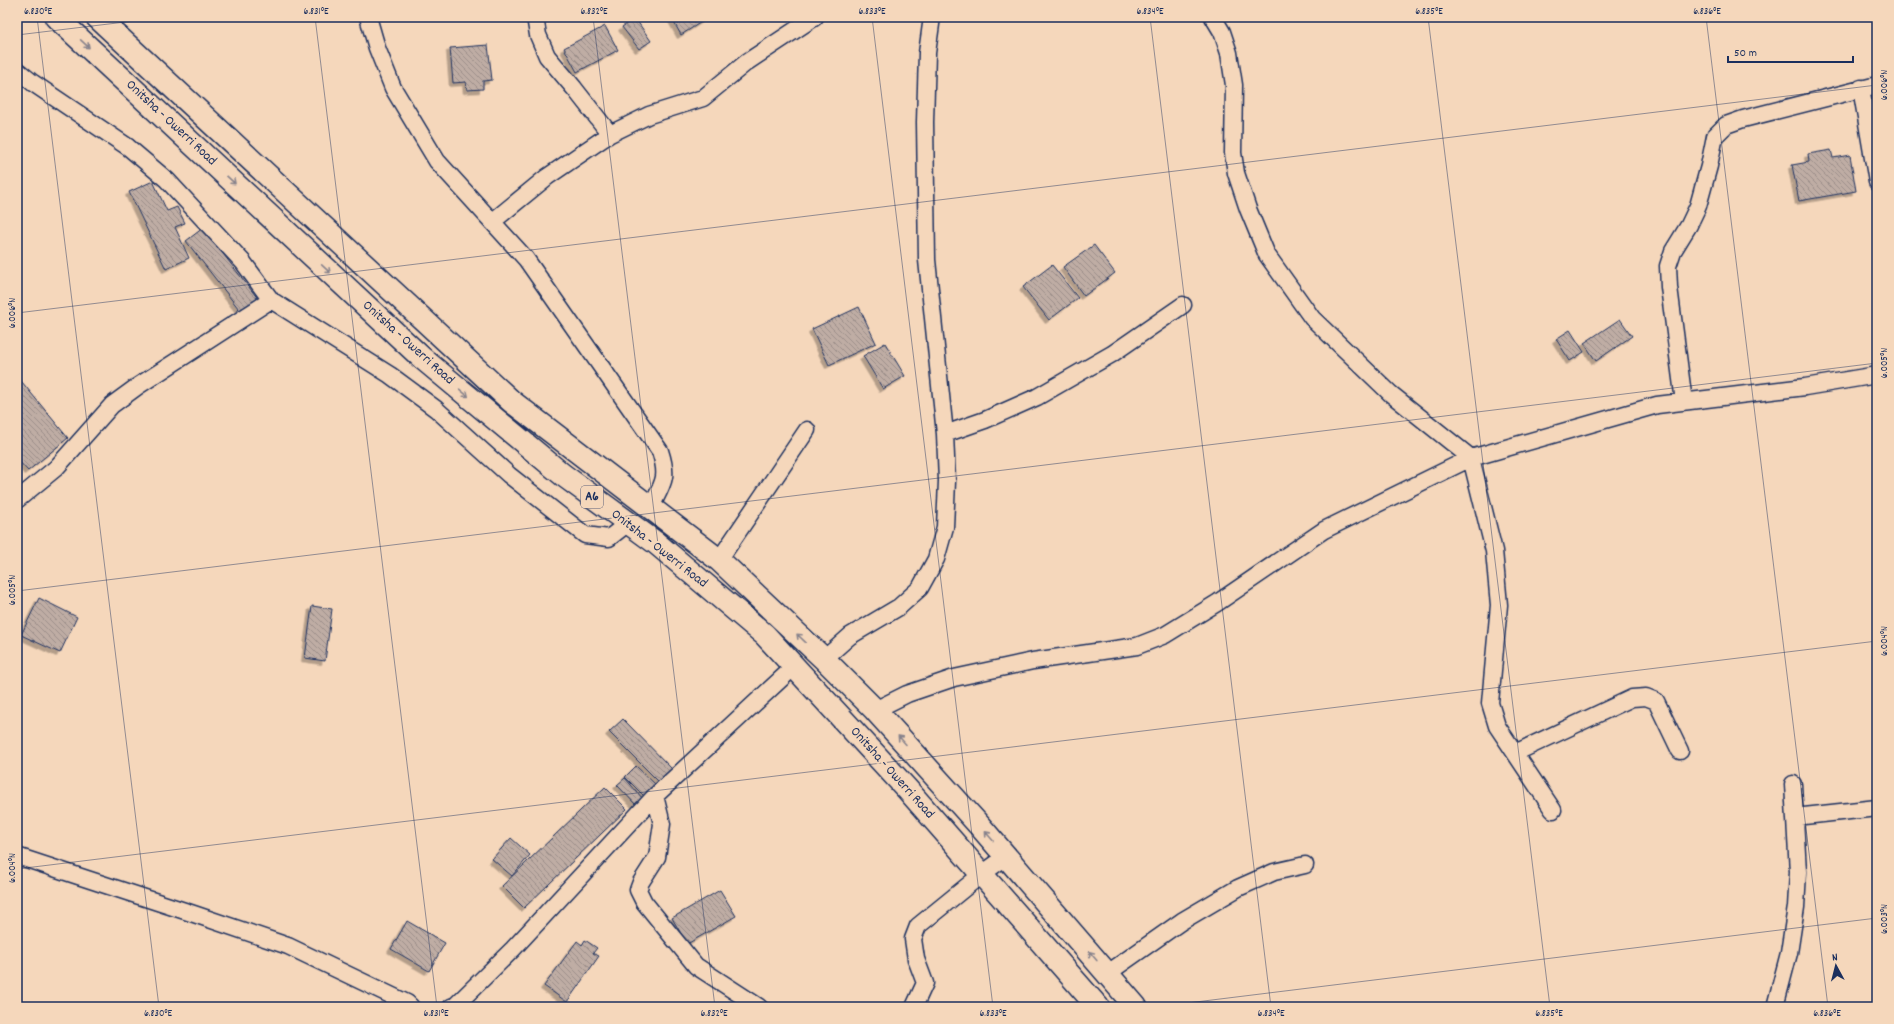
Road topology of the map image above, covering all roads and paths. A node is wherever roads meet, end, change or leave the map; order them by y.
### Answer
1 (56, 17) edge
2 (97, 17) edge
3 (368, 17) edge
4 (535, 17) edge
5 (815, 17) edge
6 (932, 17) edge
7 (1213, 17) edge
8 (17, 70) edge
9 (1877, 85) edge
10 (1861, 88) junction
11 (610, 134) junction
12 (1877, 182) edge
13 (492, 222) junction
14 (271, 300) junction
15 (1184, 305) dead end
16 (1877, 375) edge
17 (1684, 402) junction
18 (808, 430) dead end
19 (945, 434) junction
20 (1471, 458) junction
21 (17, 500) edge
22 (651, 507) junction
23 (628, 523) junction
24 (719, 560) junction
25 (824, 659) junction
26 (794, 666) junction
27 (875, 710) junction
28 (1680, 751) dead end
29 (1515, 753) junction
30 (1793, 784) dead end
31 (655, 796) junction
32 (1877, 808) edge
33 (1553, 810) dead end
34 (1795, 817) junction
35 (17, 856) edge
36 (1007, 856) junction
37 (1306, 866) dead end
38 (982, 874) junction
39 (1108, 973) junction
40 (411, 1007) edge
41 (451, 1007) edge
42 (759, 1007) edge
43 (914, 1007) edge
44 (1098, 1007) edge
45 (1136, 1007) edge
46 (1775, 1007) edge

1 -> 23 highway, Onitsha - Owerri Road / A6
2 - 22 highway, Onitsha - Owerri Road / A6
3 - 13 street
4 - 11 street
5 - 11 street
6 - 19 street
7 - 20 street
8 - 14 street
9 - 10 street
10 - 12 street
10 - 17 street
11 - 13 street
13 - 22 street
14 - 21 street
14 - 23 street
15 - 19 street
16 - 17 street
17 - 20 street
18 - 24 street
19 - 25 street
20 - 27 street
20 - 29 street
22 - 24 highway, Onitsha - Owerri Road / A6
23 - 26 highway, Onitsha - Owerri Road / A6
25 -> 24 highway, Onitsha - Owerri Road / A6
25 - 27 highway, Onitsha - Owerri Road / A6
26 - 31 street
26 - 38 highway, Onitsha - Owerri Road / A6
36 -> 27 highway, Onitsha - Owerri Road / A6
28 - 29 street
29 - 33 street
30 - 34 street
31 - 41 street
31 - 42 street
32 - 34 street
34 - 46 street
35 - 40 street
36 - 38 street
39 -> 36 highway, Onitsha - Owerri Road / A6
37 - 39 street
38 - 43 street
38 - 44 highway, Onitsha - Owerri Road / A6
39 - 45 highway, Onitsha - Owerri Road / A6

